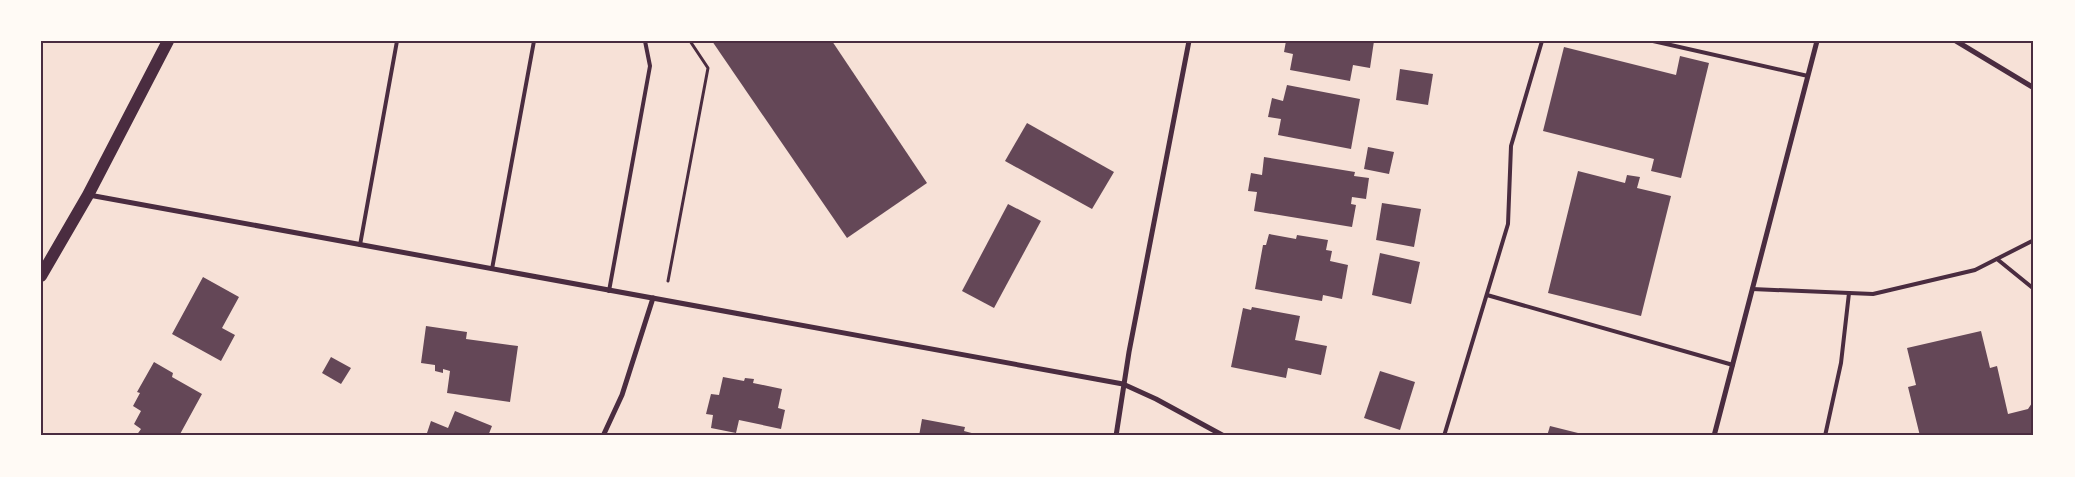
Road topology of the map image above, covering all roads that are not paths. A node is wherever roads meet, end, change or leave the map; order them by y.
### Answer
1 (168, 41) edge
2 (397, 41) edge
3 (534, 41) edge
4 (645, 41) edge
5 (1189, 41) edge
6 (1542, 41) edge
7 (1653, 41) edge
8 (1817, 41) edge
9 (1956, 41) edge
10 (1808, 76) junction
11 (2034, 88) edge
12 (88, 195) junction
13 (2034, 240) edge
14 (360, 245) junction
15 (1996, 259) junction
16 (492, 269) junction
17 (41, 276) edge
18 (1752, 289) junction
19 (2034, 289) edge
20 (609, 290) junction
21 (1849, 293) junction
22 (1487, 295) junction
23 (653, 298) junction
24 (1733, 364) junction
25 (1123, 384) junction
26 (603, 436) edge
27 (1116, 436) edge
28 (1224, 436) edge
29 (1444, 436) edge
30 (1714, 436) edge
31 (1825, 436) edge

1 - 12 main road
2 - 14 lane
3 - 16 lane
4 - 20 lane
5 - 25 street
6 - 22 lane
7 - 10 lane
8 - 10 street
9 - 11 street
10 - 18 street
12 - 14 street
12 - 17 main road
13 - 15 lane
14 - 16 street
15 - 19 lane
15 - 21 lane
16 - 20 street
18 - 21 lane
18 - 24 street
20 - 23 street
21 - 31 lane
22 - 24 lane
22 - 29 lane
23 - 25 street
23 - 26 street
24 - 30 street
25 - 27 street
25 - 28 street

